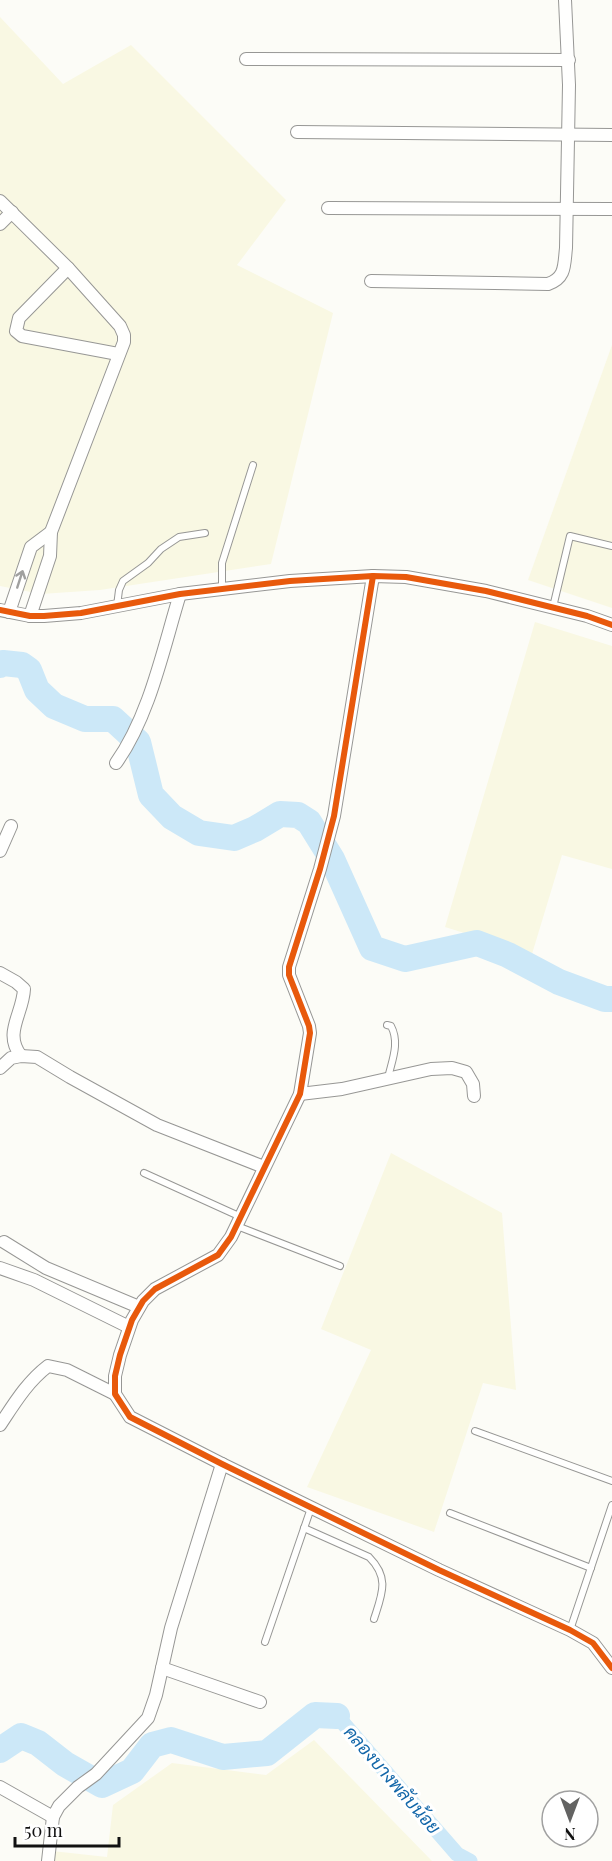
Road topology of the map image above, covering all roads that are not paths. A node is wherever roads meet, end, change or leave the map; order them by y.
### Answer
1 (565, 0) edge
2 (246, 59) dead end
3 (568, 60) junction
4 (297, 132) dead end
5 (567, 134) junction
6 (612, 135) edge
7 (0, 201) edge
8 (328, 208) dead end
9 (567, 209) junction
10 (612, 209) edge
11 (12, 212) junction
12 (0, 224) edge
13 (68, 268) junction
14 (371, 281) dead end
15 (118, 354) junction
16 (254, 465) dead end
17 (51, 532) junction
18 (205, 533) dead end
19 (612, 546) edge
20 (373, 576) junction
21 (222, 589) junction
22 (180, 594) junction
23 (117, 606) junction
24 (553, 608) junction
25 (5, 611) edge
26 (30, 616) junction
27 (612, 625) edge
28 (116, 763) dead end
29 (11, 826) dead end
30 (0, 851) edge
31 (0, 974) edge
32 (387, 1025) dead end
33 (21, 1056) junction
34 (0, 1068) edge
35 (388, 1079) junction
36 (300, 1094) junction
37 (474, 1096) dead end
38 (264, 1167) junction
39 (144, 1173) dead end
40 (238, 1221) junction
41 (4, 1242) dead end
42 (340, 1266) dead end
43 (0, 1268) edge
44 (139, 1307) junction
45 (129, 1327) junction
46 (115, 1394) junction
47 (0, 1425) edge
48 (475, 1431) dead end
49 (222, 1464) junction
50 (612, 1481) edge
51 (612, 1505) edge
52 (311, 1508) junction
53 (450, 1513) dead end
54 (304, 1528) junction
55 (591, 1568) junction
56 (374, 1619) dead end
57 (570, 1630) junction
58 (265, 1642) dead end
59 (162, 1668) junction
60 (612, 1668) edge
61 (260, 1702) dead end
62 (0, 1787) edge
63 (53, 1817) junction
64 (48, 1861) edge

1 - 3 street
2 - 3 street
3 - 5 street
4 - 5 street
5 - 6 street
5 - 9 street
7 - 11 street
8 - 9 street
9 - 10 street
9 - 14 street
11 - 12 street
11 - 13 street
13 - 15 street
13 - 15 street
15 - 17 street
16 - 21 lane
25 -> 17 street
17 - 26 street
18 - 23 lane
19 - 24 lane
20 - 21 street
20 - 24 street
20 - 36 street
21 - 22 street
22 - 23 street
22 - 28 street
23 - 26 street
24 - 27 street
25 - 26 street
29 - 30 street
31 - 33 street
32 - 35 lane
33 - 34 street
33 - 38 street
35 - 36 street
35 - 37 street
36 - 38 street
38 - 40 street
39 - 40 lane
40 - 42 lane
40 - 44 street
41 - 44 street
43 - 45 street
44 - 45 street
45 - 46 street
46 - 47 street
46 - 49 street
48 - 50 lane
49 - 52 street
49 - 59 street
51 - 55 lane
52 - 54 lane
52 - 57 street
53 - 55 lane
54 - 56 lane
54 - 58 lane
55 - 57 lane
57 - 60 street
59 - 61 street
59 - 63 street
62 - 63 street
63 - 64 street

